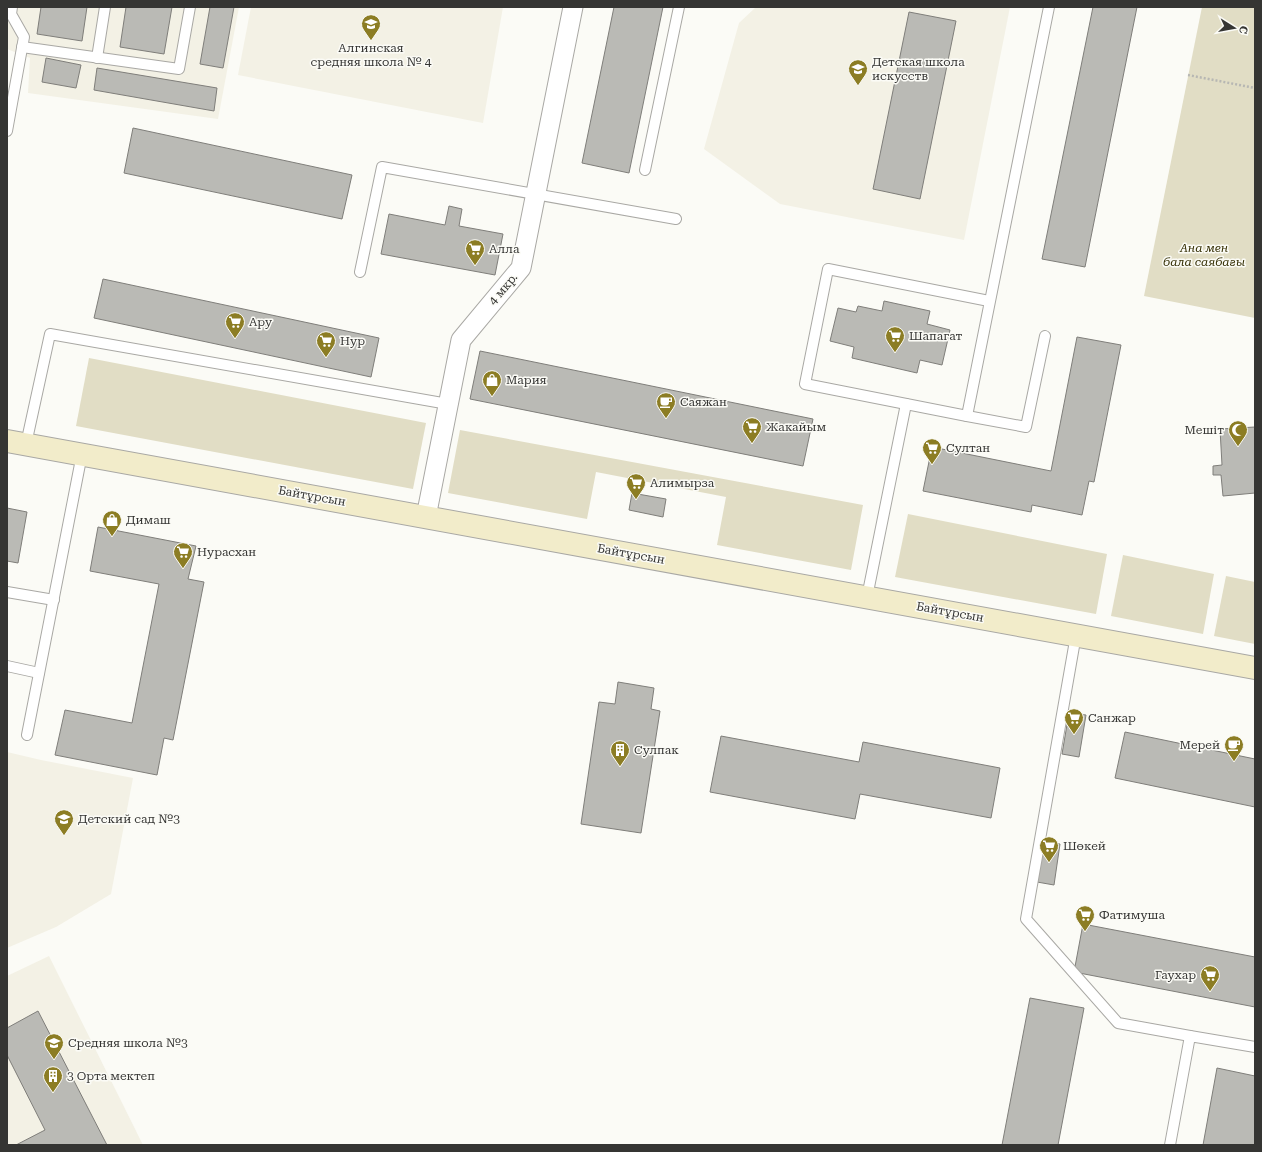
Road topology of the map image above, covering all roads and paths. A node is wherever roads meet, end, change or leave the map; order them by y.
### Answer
1 (12, 7) edge
2 (105, 7) edge
3 (190, 7) edge
4 (573, 7) edge
5 (679, 7) edge
6 (1049, 7) edge
7 (22, 47) junction
8 (97, 58) junction
9 (1188, 75) dead end
10 (1255, 88) edge
11 (7, 131) edge
12 (645, 170) dead end
13 (536, 194) junction
14 (676, 219) dead end
15 (360, 272) dead end
16 (989, 301) junction
17 (1045, 336) dead end
18 (448, 404) junction
19 (906, 404) junction
20 (967, 416) junction
21 (16, 442) edge
22 (82, 454) junction
23 (426, 517) junction
24 (7, 592) edge
25 (867, 597) junction
26 (54, 600) junction
27 (1076, 635) junction
28 (7, 666) edge
29 (1255, 668) edge
30 (40, 673) junction
31 (27, 735) dead end
32 (1190, 1036) junction
33 (1255, 1047) edge
34 (1170, 1145) edge

1 - 7 lane
2 - 8 lane
3 - 8 lane
4 - 13 street, 4 мкр.
5 - 12 lane
6 - 16 lane
7 - 8 lane
7 - 11 lane
9 - 10 path
13 - 14 lane
13 - 15 lane
13 - 18 street, 4 мкр.
16 - 19 lane
16 - 20 lane
17 - 20 lane
18 - 21 lane
18 - 23 street, 4 мкр.
19 - 20 lane
19 - 25 lane
21 - 22 street, Байтұрсын
22 - 23 street, Байтұрсын
22 - 26 lane
23 - 25 street, Байтұрсын
24 - 26 lane
25 - 27 street, Байтұрсын
26 - 30 lane
27 - 29 street, Байтұрсын
27 - 32 lane
28 - 30 lane
30 - 31 lane
32 - 33 lane
32 - 34 lane

